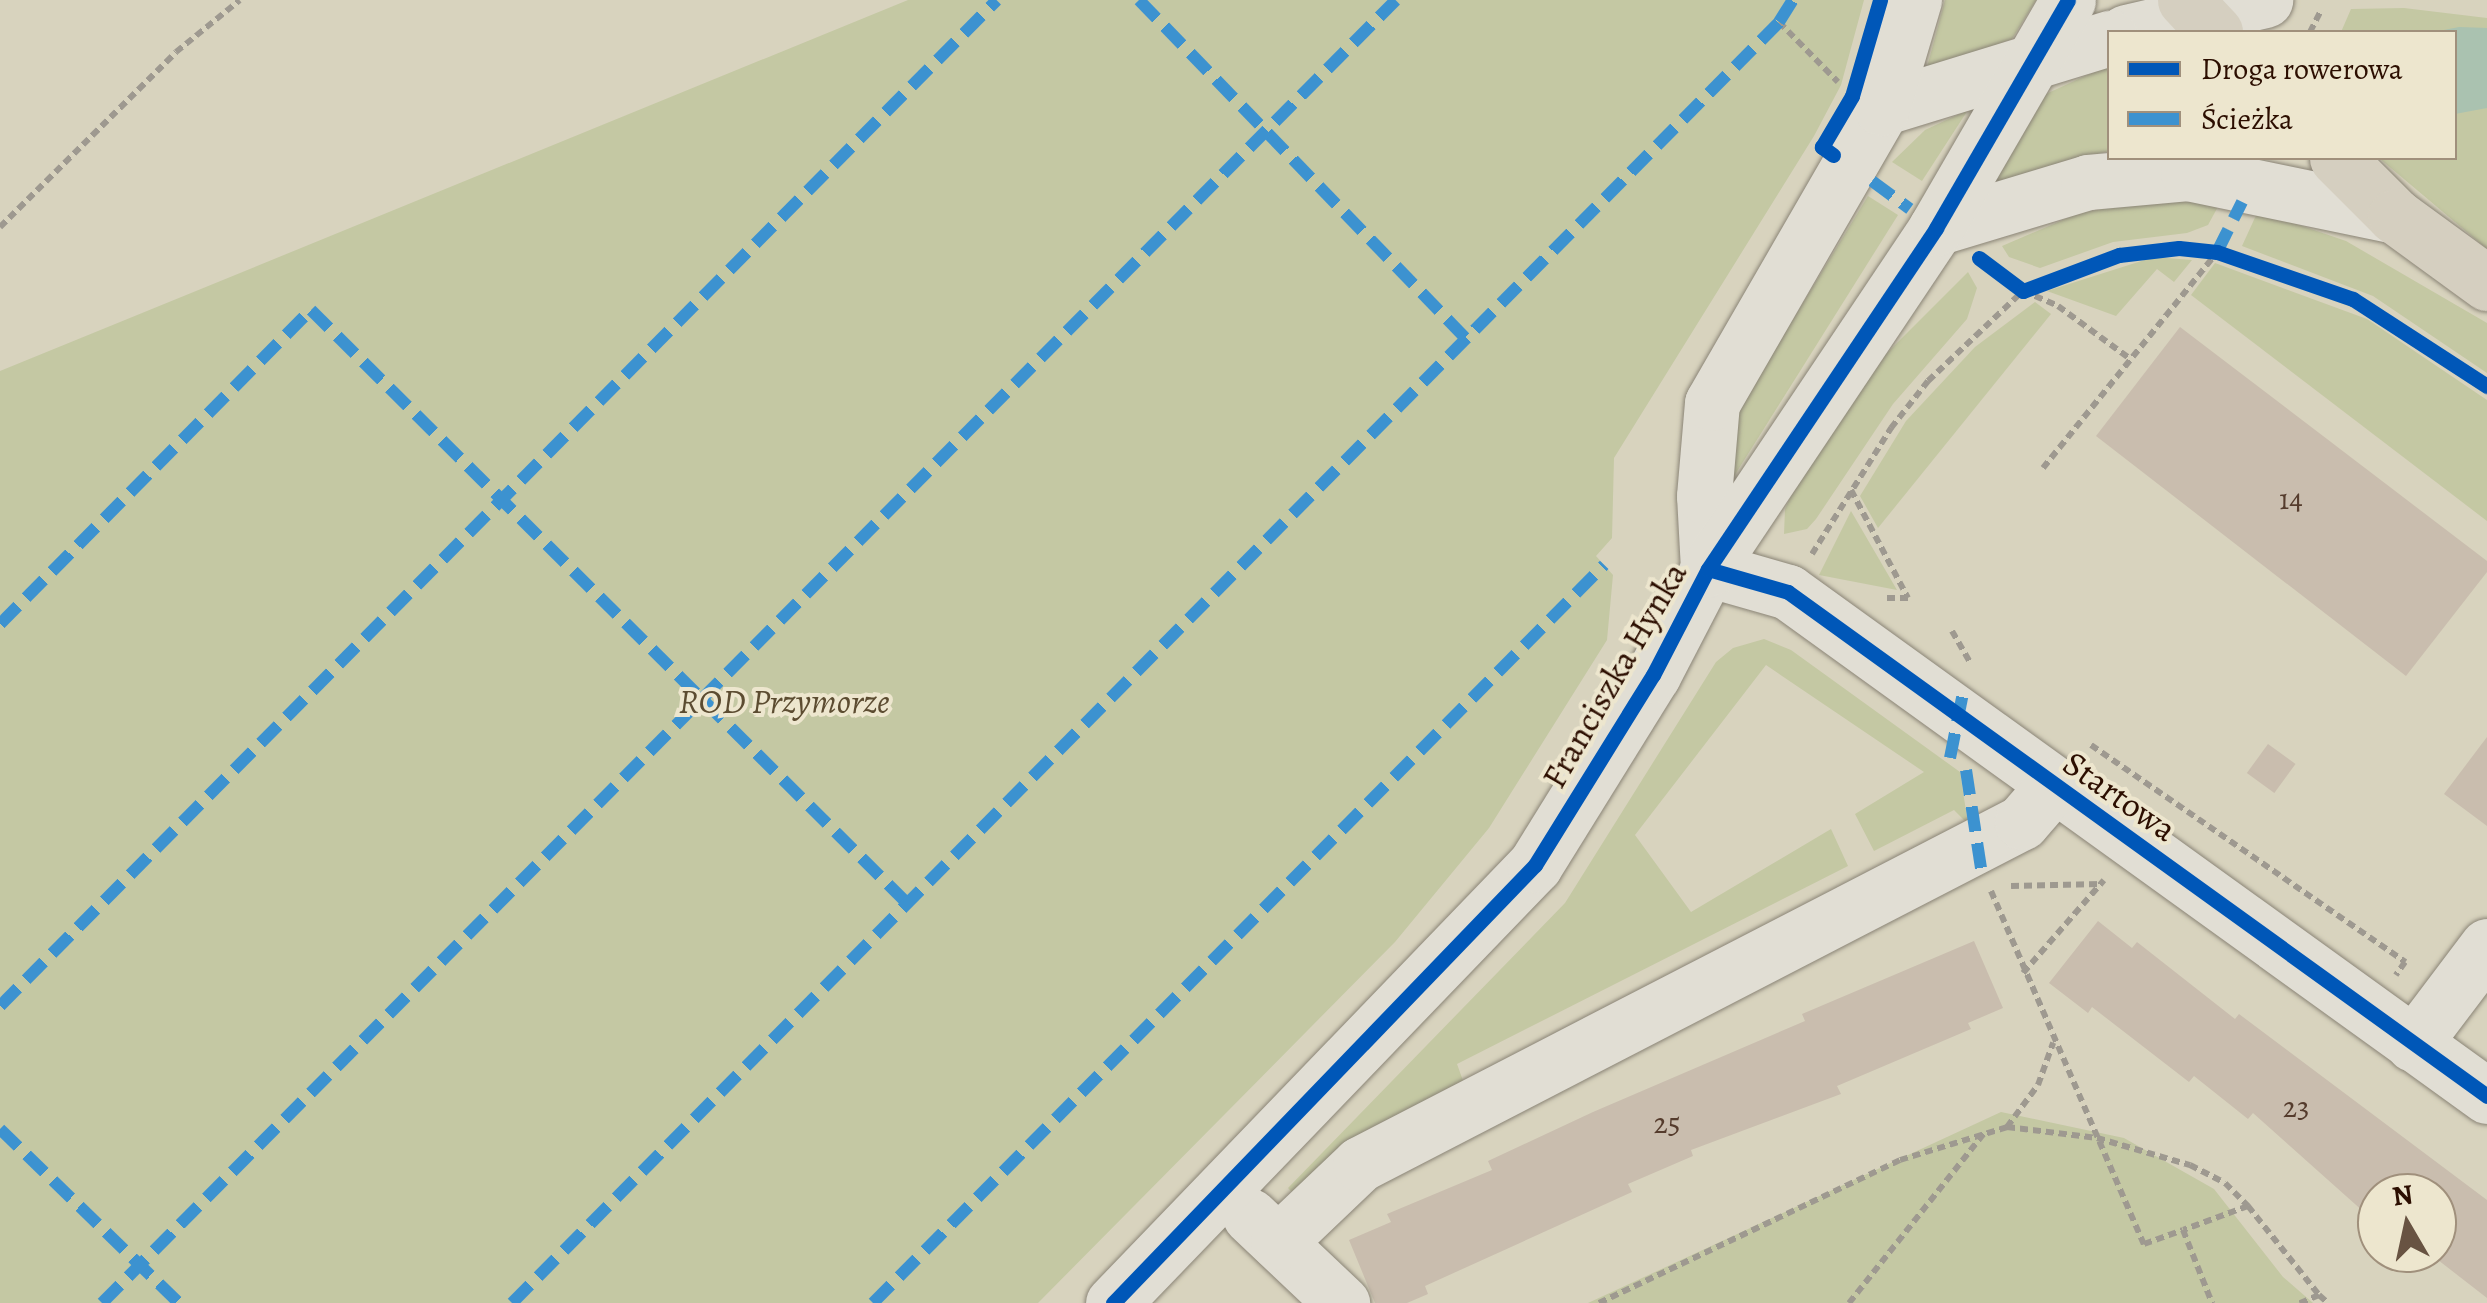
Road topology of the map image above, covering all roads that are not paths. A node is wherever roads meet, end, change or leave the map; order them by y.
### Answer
1 (1914, 0) edge
2 (2068, 0) edge
3 (2265, 0) edge
4 (2199, 15) edge
5 (2135, 30) edge
6 (2107, 39) edge
7 (2033, 60) junction
8 (1867, 102) junction
9 (2339, 160) edge
10 (2394, 216) junction
11 (1936, 228) junction
12 (2487, 283) edge
13 (1708, 569) junction
14 (2054, 785) junction
15 (2487, 946) edge
16 (2413, 1044) junction
17 (2487, 1096) edge
18 (1223, 1191) junction
19 (1278, 1242) junction
20 (1113, 1303) edge
21 (1342, 1303) edge

1 - 8 street, Franciszka Hynka
2 - 7 street, Franciszka Hynka
3 - 4 street
4 - 5 street
6 - 7 street
7 - 8 street
7 - 11 street, Franciszka Hynka
8 - 13 street, Franciszka Hynka
9 - 10 main road
10 - 11 street
10 - 12 main road
11 - 13 street, Franciszka Hynka
13 - 14 street, Startowa
13 - 18 street, Franciszka Hynka
14 - 16 street, Startowa
14 - 19 street, Startowa
15 - 16 street
16 - 17 street, Startowa
18 - 19 street
18 - 20 street, Franciszka Hynka
19 - 21 street

